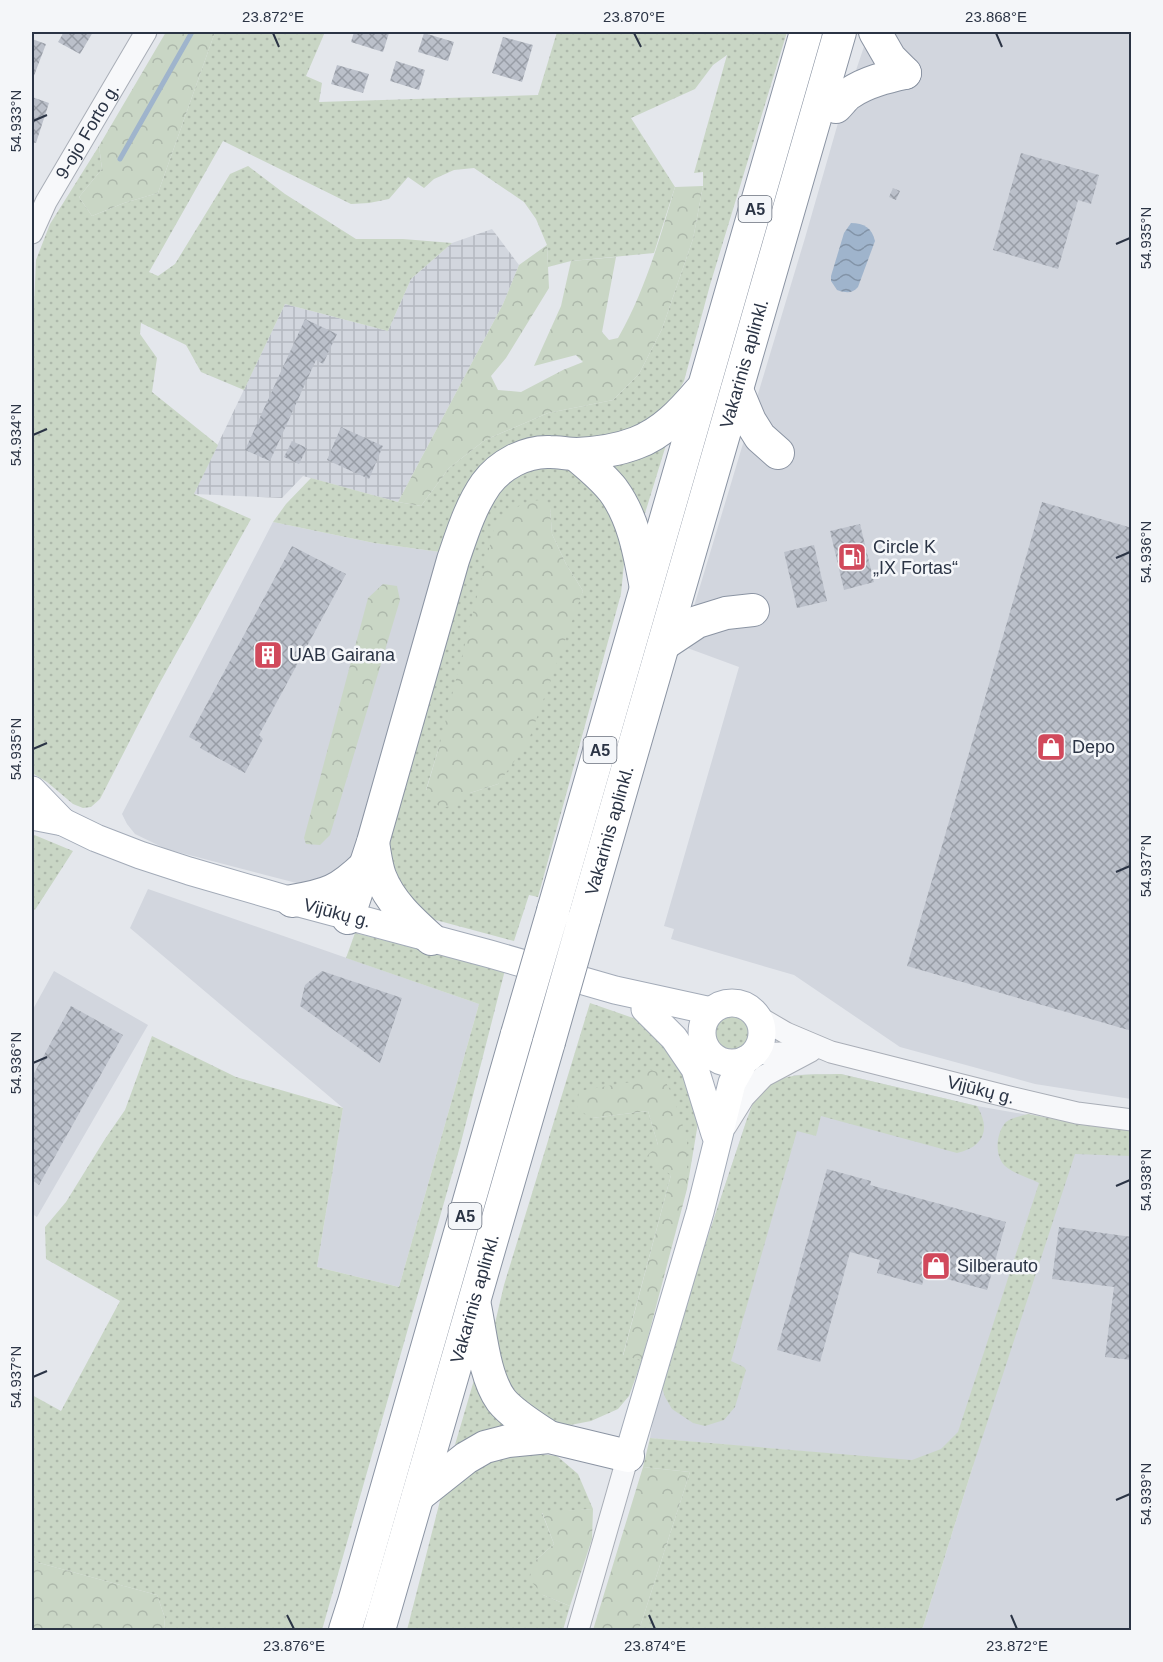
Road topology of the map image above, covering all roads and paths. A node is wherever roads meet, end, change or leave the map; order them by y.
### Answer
1 (146, 32) edge
2 (806, 32) edge
3 (840, 32) edge
4 (863, 32) edge
5 (875, 32) edge
6 (836, 107) junction
7 (799, 178) junction
8 (39, 200) edge
9 (32, 233) edge
10 (705, 386) junction
11 (737, 390) junction
12 (778, 453) dead end
13 (575, 454) junction
14 (646, 589) junction
15 (753, 610) dead end
16 (664, 644) junction
17 (32, 790) edge
18 (32, 816) edge
19 (63, 822) junction
20 (369, 854) junction
21 (292, 902) junction
22 (348, 918) junction
23 (431, 939) junction
24 (615, 990) junction
25 (645, 1009) junction
26 (711, 1011) junction
27 (757, 1016) junction
28 (708, 1050) junction
29 (821, 1052) junction
30 (749, 1057) junction
31 (1131, 1120) edge
32 (717, 1139) junction
33 (474, 1301) junction
34 (549, 1437) junction
35 (628, 1456) junction
36 (418, 1496) junction
37 (345, 1630) edge
38 (379, 1630) edge
39 (578, 1630) edge

1 - 8 street, 9-ojo Forto g.
2 - 10 highway, Vakarinis aplinkl. / A5
3 - 7 highway, Vakarinis aplinkl. / A5
4 - 6 highway
5 - 6 highway
6 - 7 highway
7 - 11 highway, Vakarinis aplinkl. / A5
8 - 9 street, 9-ojo Forto g.
10 - 13 highway
10 - 14 highway, Vakarinis aplinkl. / A5
11 - 12 highway
11 - 16 highway, Vakarinis aplinkl. / A5
13 - 14 highway
13 - 20 highway
14 - 37 highway, Vakarinis aplinkl. / A5, bridge
15 - 16 highway
16 - 33 highway, Vakarinis aplinkl. / A5, bridge
17 - 19 main road, Vijūkų g.
18 - 19 main road, Vijūkų g.
19 - 21 main road, Vijūkų g.
20 - 21 highway
20 - 22 highway
20 - 23 highway
21 - 22 main road, Vijūkų g.
22 - 23 main road, Vijūkų g.
23 - 24 main road, Vijūkų g.
24 - 25 main road, Vijūkų g.
24 - 26 main road, Vijūkų g.
25 - 28 main road, Vijūkų g.
25 - 32 main road
26 - 27 main road
26 - 28 main road
27 - 29 street, Vijūkų g.
27 - 30 main road
28 - 30 main road
28 - 32 main road
29 - 30 street, Vijūkų g.
29 - 31 street, Vijūkų g.
29 - 32 street
30 - 32 main road
32 - 35 main road
33 - 34 highway
33 - 36 highway, Vakarinis aplinkl. / A5
34 - 35 highway
34 - 36 highway
35 - 39 street
36 - 38 highway, Vakarinis aplinkl. / A5

